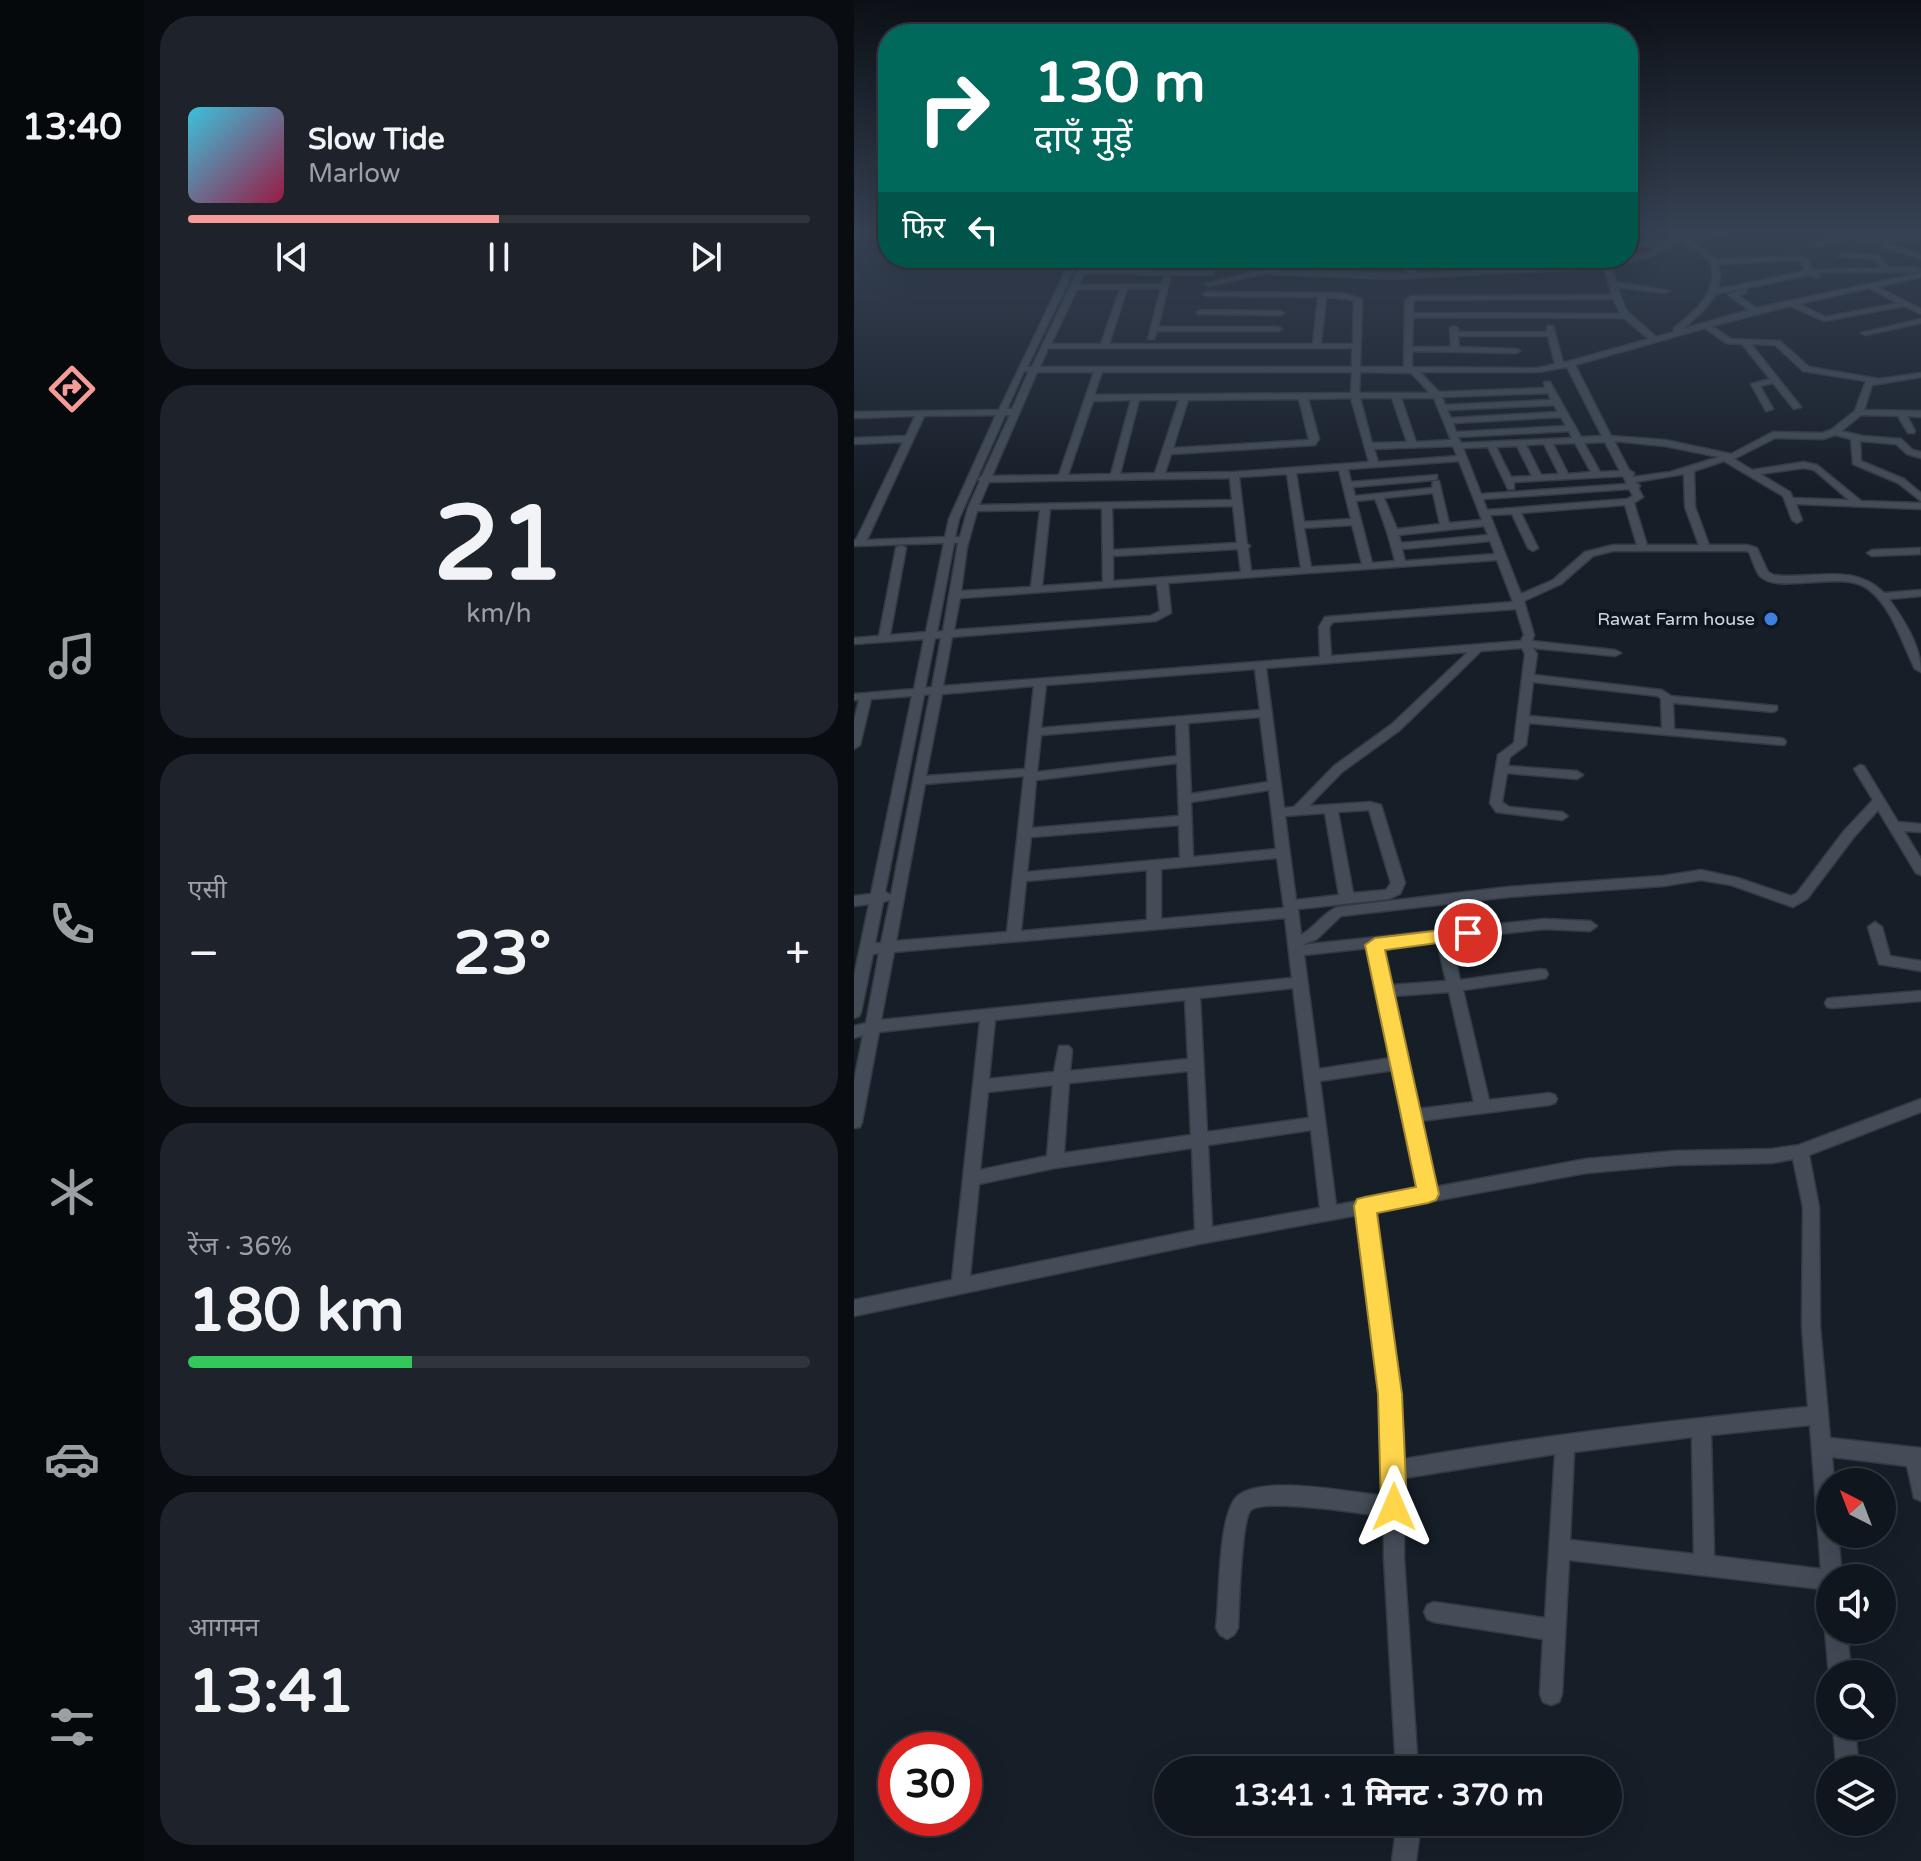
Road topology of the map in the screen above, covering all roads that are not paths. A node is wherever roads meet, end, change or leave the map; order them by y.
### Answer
1 (1053, 320) edge
2 (1060, 320) edge
3 (1113, 320) edge
4 (1155, 320) edge
5 (1198, 320) edge
6 (1279, 320) edge
7 (1320, 320) edge
8 (1358, 320) edge
9 (1409, 320) edge
10 (1454, 320) edge
11 (1549, 320) edge
12 (1628, 320) edge
13 (1686, 320) edge
14 (1721, 320) edge
15 (1921, 321) edge
16 (1705, 324) junction
17 (1153, 329) junction
18 (1195, 329) junction
19 (1278, 329) junction
20 (1674, 332) junction
21 (1865, 333) dead end
22 (1455, 334) junction
23 (1551, 334) junction
24 (1511, 335) junction
25 (1653, 338) junction
26 (1745, 342) junction
27 (1105, 345) junction
28 (1048, 346) junction
29 (1147, 346) junction
30 (1277, 346) junction
31 (1317, 346) junction
32 (1357, 346) junction
33 (1409, 349) junction
34 (1455, 349) junction
35 (1516, 351) junction
36 (1570, 364) junction
37 (1560, 367) junction
38 (1028, 370) junction
39 (1356, 370) junction
40 (1538, 370) junction
41 (1098, 371) junction
42 (1411, 371) junction
43 (1521, 371) junction
44 (1921, 375) edge
45 (1776, 380) junction
46 (1876, 380) junction
47 (1550, 390) junction
48 (1437, 395) junction
49 (1185, 396) junction
50 (1355, 396) junction
51 (1396, 396) junction
52 (1136, 397) junction
53 (1303, 397) junction
54 (1088, 398) junction
55 (1556, 402) junction
56 (1797, 407) dead end
57 (1442, 408) junction
58 (1769, 409) dead end
59 (1010, 412) junction
60 (1859, 412) junction
61 (1901, 413) junction
62 (921, 414) junction
63 (1562, 414) junction
64 (1921, 414) edge
65 (854, 415) edge
66 (1448, 421) junction
67 (1570, 428) junction
68 (1911, 431) dead end
69 (1834, 432) junction
70 (1609, 438) junction
71 (1855, 438) junction
72 (908, 439) junction
73 (1578, 439) junction
74 (854, 441) edge
75 (1456, 441) junction
76 (1547, 441) junction
77 (1520, 443) junction
78 (1412, 444) junction
79 (1491, 445) junction
80 (1369, 446) junction
81 (1170, 451) junction
82 (1921, 455) edge
83 (1462, 458) junction
84 (1725, 458) junction
85 (1431, 460) junction
86 (1374, 465) junction
87 (1343, 468) junction
88 (1689, 470) junction
89 (1291, 472) junction
90 (1750, 473) junction
91 (1597, 474) junction
92 (1234, 475) junction
93 (1115, 476) junction
94 (1159, 476) junction
95 (1565, 476) junction
96 (1063, 477) junction
97 (1434, 477) junction
98 (1538, 478) junction
99 (988, 479) junction
100 (972, 480) junction
101 (1508, 480) junction
102 (1632, 480) junction
103 (1347, 485) junction
104 (1437, 490) junction
105 (1515, 494) junction
106 (1378, 496) junction
107 (1476, 497) junction
108 (1921, 498) edge
109 (1351, 499) junction
110 (1792, 501) junction
111 (1629, 502) junction
112 (1238, 503) junction
113 (1858, 503) junction
114 (1107, 506) junction
115 (1921, 506) edge
116 (973, 508) junction
117 (1045, 508) junction
118 (1515, 510) junction
119 (1485, 518) junction
120 (1797, 520) dead end
121 (1354, 522) junction
122 (1300, 525) junction
123 (1445, 526) junction
124 (1394, 533) junction
125 (1493, 538) junction
126 (963, 543) junction
127 (948, 544) junction
128 (856, 545) edge
129 (1245, 546) junction
130 (1395, 547) junction
131 (1705, 547) junction
132 (901, 548) junction
133 (1533, 548) dead end
134 (1643, 548) junction
135 (1921, 551) edge
136 (1107, 553) junction
137 (1872, 553) dead end
138 (1500, 557) junction
139 (1921, 562) edge
140 (1400, 563) junction
141 (1367, 565) junction
142 (1306, 570) junction
143 (1246, 573) junction
144 (1162, 580) junction
145 (1108, 583) junction
146 (1036, 589) junction
147 (1921, 593) edge
148 (955, 595) junction
149 (1883, 596) junction
150 (1518, 603) junction
151 (948, 634) junction
152 (929, 636) junction
153 (884, 639) junction
154 (854, 641) edge
155 (1525, 644) junction
156 (1477, 649) junction
157 (1615, 653) dead end
158 (1326, 661) junction
159 (1260, 667) junction
160 (1921, 669) edge
161 (1528, 678) junction
162 (1040, 684) junction
163 (935, 690) junction
164 (917, 691) junction
165 (860, 696) edge
166 (1667, 699) junction
167 (1773, 708) dead end
168 (1267, 713) junction
169 (1523, 719) junction
170 (1182, 720) junction
171 (1034, 732) junction
172 (1668, 732) junction
173 (1780, 742) dead end
174 (854, 745) edge
175 (1183, 759) junction
176 (1500, 769) junction
177 (1860, 769) dead end
178 (1031, 774) junction
179 (1577, 775) dead end
180 (919, 781) junction
181 (1276, 785) junction
182 (1184, 799) junction
183 (1879, 801) junction
184 (1331, 809) junction
185 (1297, 811) junction
186 (1279, 812) junction
187 (1562, 816) dead end
188 (1185, 820) junction
189 (1896, 826) junction
190 (1921, 828) edge
191 (1026, 833) junction
192 (1283, 853) junction
193 (1187, 862) junction
194 (1154, 865) junction
195 (1921, 870) edge
196 (1022, 877) junction
197 (897, 896) junction
198 (877, 898) junction
199 (1347, 899) junction
200 (854, 901) edge
201 (1292, 908) junction
202 (1154, 923) junction
203 (1590, 926) dead end
204 (1875, 927) dead end
205 (1014, 935) junction
206 (1443, 936) junction
207 (1375, 945) junction
208 (1297, 946) junction
209 (890, 947) junction
210 (867, 949) junction
211 (1921, 966) edge
212 (1541, 974) dead end
213 (1301, 982) junction
214 (1452, 986) junction
215 (1383, 991) junction
216 (1192, 994) junction
217 (1921, 996) edge
218 (1832, 1003) dead end
219 (854, 1012) edge
220 (988, 1015) junction
221 (871, 1027) junction
222 (854, 1032) edge
223 (1064, 1050) dead end
224 (1400, 1063) junction
225 (1195, 1064) junction
226 (1312, 1076) junction
227 (1063, 1079) junction
228 (982, 1086) junction
229 (1549, 1099) dead end
230 (1921, 1105) edge
231 (1483, 1106) junction
232 (1409, 1116) junction
233 (854, 1122) edge
234 (1317, 1123) junction
235 (1197, 1140) junction
236 (1800, 1151) junction
237 (1055, 1161) junction
238 (973, 1178) junction
239 (1428, 1194) junction
240 (1365, 1206) junction
241 (1329, 1213) junction
242 (1204, 1236) junction
243 (960, 1287) junction
244 (854, 1308) edge
245 (1818, 1415) junction
246 (1701, 1426) junction
247 (1565, 1443) junction
248 (1821, 1446) junction
249 (1918, 1458) edge
250 (1394, 1470) junction
251 (1921, 1491) edge
252 (1394, 1507) junction
253 (1559, 1549) junction
254 (1830, 1564) edge
255 (1704, 1566) junction
256 (1816, 1577) edge
257 (1434, 1612) dead end
258 (1227, 1628) dead end
259 (1555, 1630) junction
260 (1551, 1694) dead end
261 (1406, 1756) edge
262 (1407, 1836) edge
263 (1404, 1861) edge

1 - 38 street
2 - 28 street
3 - 27 street
4 - 17 street
5 - 18 street
6 - 19 street
7 - 31 street
8 - 32 street
9 - 33 street
10 - 22 street
11 - 23 street
12 - 25 street
13 - 20 street
14 - 16 street
15 - 21 street
16 - 20 street
16 - 26 street
17 - 18 street
17 - 29 street
18 - 19 street
19 - 30 street
20 - 25 street
22 - 24 street
22 - 34 street
23 - 24 street
23 - 37 street
24 - 35 street
25 - 36 street
26 - 45 street
26 - 46 street
27 - 28 street
27 - 29 street
28 - 38 street
29 - 30 street
30 - 31 street
31 - 32 street
32 - 39 street
33 - 34 street
33 - 42 street
34 - 35 street
35 - 43 street
36 - 37 street
36 - 70 street
37 - 40 street
38 - 41 street
38 - 59 street
39 - 41 street
39 - 42 street
39 - 50 street
40 - 43 street
40 - 47 street
41 - 54 street
42 - 43 street
42 - 48 street
44 - 46 street
45 - 56 street
45 - 58 street
46 - 60 street
47 - 48 street
47 - 55 street
48 - 51 street
48 - 57 street
49 - 52 street
49 - 53 street
49 - 81 street
50 - 51 street
50 - 53 street
50 - 80 street
51 - 78 street
52 - 54 street
52 - 93 street
53 - 81 street
54 - 96 street
55 - 57 street
55 - 63 street
57 - 66 street
59 - 62 street
59 - 99 street
59 - 100 street
60 - 61 street
60 - 69 street
61 - 64 street
61 - 68 street
62 - 65 street
62 - 72 street
63 - 66 street
63 - 67 street
66 - 75 street
67 - 73 street
67 - 75 street
69 - 71 street
69 - 84 street
70 - 73 street
70 - 84 street
70 - 102 street
71 - 82 street
71 - 108 street
72 - 74 street
72 - 128 street
73 - 76 street
73 - 91 street
75 - 78 street
75 - 79 street
75 - 83 street
76 - 77 street
76 - 95 street
77 - 79 street
77 - 98 street
78 - 80 street
79 - 101 street
80 - 86 street
81 - 94 street
83 - 85 street
83 - 107 street
84 - 88 street
84 - 90 street
85 - 86 street
85 - 97 street
86 - 87 street
87 - 89 street
87 - 103 street
88 - 102 street
88 - 131 street
89 - 92 street
89 - 122 street
90 - 110 street
90 - 113 street
91 - 95 street
91 - 102 street
92 - 94 street
92 - 112 street
93 - 94 street
93 - 96 street
95 - 98 street
96 - 99 street
97 - 103 street
97 - 104 street
98 - 101 street
99 - 100 street
99 - 116 street
100 - 127 street
101 - 105 street
102 - 105 street
102 - 111 street
103 - 109 street
104 - 106 street
104 - 123 street
105 - 107 street
106 - 109 street
106 - 124 street
107 - 119 street
109 - 121 street
110 - 113 street
110 - 120 street
111 - 118 street
111 - 134 street
112 - 114 street
112 - 129 street
113 - 115 street
114 - 117 street
114 - 136 street
116 - 117 street
116 - 126 street
117 - 146 street
118 - 119 street
118 - 133 street
119 - 123 street
119 - 125 street
121 - 122 street
121 - 141 street
122 - 142 street
123 - 124 street
124 - 130 street
125 - 130 street
125 - 138 street
126 - 127 street
126 - 148 street
127 - 128 street
127 - 132 street
127 - 152 street
128 - 132 street
129 - 136 street
129 - 143 street
130 - 140 street
131 - 134 street
131 - 149 street
132 - 153 street
134 - 150 street
135 - 137 street
135 - 139 street
136 - 145 street
138 - 140 street
138 - 150 street
140 - 141 street
141 - 142 street
142 - 143 street
143 - 144 street
144 - 145 street
144 - 151 street
145 - 146 street
146 - 148 street
147 - 149 street
148 - 151 street
149 - 160 street
150 - 155 street
150 - 158 street
151 - 152 street
151 - 163 street
152 - 153 street
152 - 164 street
153 - 154 street
155 - 156 street
155 - 157 street
155 - 161 street
156 - 158 street
156 - 185 street
158 - 159 street
159 - 162 street
159 - 168 street
161 - 166 street
161 - 169 street
162 - 163 street
162 - 171 street
163 - 164 street
163 - 180 street
164 - 165 street
164 - 198 street
165 - 174 street
166 - 167 street
166 - 172 street
168 - 170 street
168 - 181 street
169 - 172 street
169 - 176 street
170 - 171 street
170 - 175 street
171 - 178 street
172 - 173 street
175 - 178 street
175 - 182 street
176 - 179 street
176 - 187 street
177 - 183 street
178 - 180 street
178 - 191 street
180 - 197 street
181 - 182 street
181 - 186 street
182 - 188 street
183 - 189 street
183 - 208 street
184 - 185 street
184 - 199 street
184 - 199 street
185 - 186 street
186 - 192 street
188 - 191 street
188 - 193 street
189 - 190 street
189 - 195 street
191 - 196 street
192 - 193 street
192 - 201 street
193 - 194 street
194 - 196 street
194 - 202 street
196 - 205 street
197 - 198 street
197 - 209 street
198 - 200 street
198 - 210 street
199 - 201 street
201 - 202 street
201 - 208 street
202 - 205 street
203 - 206 street
204 - 211 street
205 - 209 street
206 - 207 street
206 - 214 street
207 - 208 street
207 - 215 street
208 - 213 street
209 - 210 street
209 - 221 street
210 - 219 street
212 - 214 street
213 - 216 street
213 - 226 street
214 - 215 street
214 - 231 street
215 - 224 street
216 - 220 street
216 - 225 street
217 - 218 street
220 - 221 street
220 - 228 street
221 - 222 street
221 - 233 street
223 - 227 street
224 - 226 street
224 - 232 street
225 - 227 street
225 - 235 street
226 - 234 street
227 - 228 street
227 - 237 street
228 - 238 street
229 - 231 street
230 - 236 street
231 - 232 street
232 - 239 street
234 - 235 street
234 - 241 street
235 - 237 street
235 - 242 street
236 - 239 street
236 - 245 street
237 - 238 street
238 - 243 street
239 - 240 street
240 - 241 street
240 - 250 street
241 - 242 street
242 - 243 street
243 - 244 street
245 - 246 street
245 - 248 street
246 - 247 street
246 - 255 street
247 - 250 street
247 - 253 street
248 - 249 street
248 - 254 street
249 - 251 street
250 - 252 street
252 - 258 street
252 - 261 street
253 - 255 street
253 - 259 street
255 - 256 street
257 - 259 street
259 - 260 street
262 - 263 street

